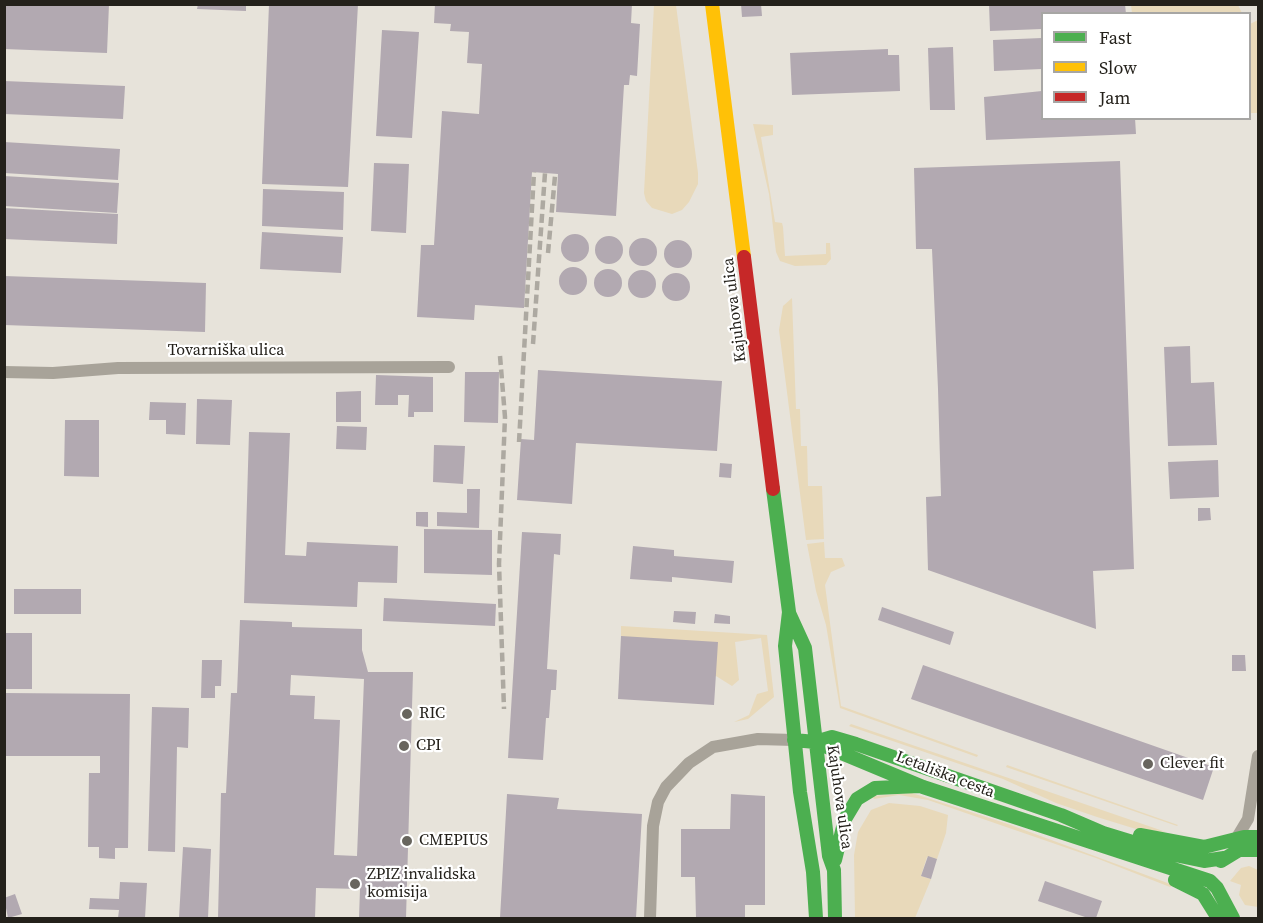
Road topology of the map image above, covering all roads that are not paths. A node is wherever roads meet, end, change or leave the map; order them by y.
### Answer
1 (712, 4) edge
2 (449, 367) dead end
3 (4, 372) edge
4 (789, 612) junction
5 (794, 740) junction
6 (815, 742) junction
7 (1258, 756) edge
8 (923, 786) junction
9 (1061, 815) junction
10 (1066, 836) junction
11 (1252, 840) edge
12 (1224, 858) junction
13 (834, 870) junction
14 (1210, 881) junction
15 (1210, 903) junction
16 (650, 918) edge
17 (816, 918) edge
18 (835, 918) edge
19 (1218, 918) edge
20 (1233, 918) edge

1 - 4 main road, Kajuhova ulica
2 - 3 street, Tovarniška ulica
4 - 5 main road, Kajuhova ulica
4 - 6 main road, Kajuhova ulica
5 - 6 main road, Letališka cesta
5 - 16 street, Letališka cesta
5 - 17 main road, Kajuhova ulica
6 - 8 main road, Letališka cesta
6 - 9 main road, Letališka cesta
6 - 13 main road, Kajuhova ulica
7 - 11 street
8 - 10 main road, Letališka cesta
8 - 13 main road
9 - 11 main road, Letališka cesta
9 - 12 main road, Letališka cesta
10 - 14 main road, Letališka cesta
10 - 15 main road, Letališka cesta
11 - 12 main road, Letališka cesta
12 - 14 main road
13 - 18 main road, Kajuhova ulica
14 - 15 main road, Letališka cesta
14 - 20 main road
15 - 19 main road, Letališka cesta

